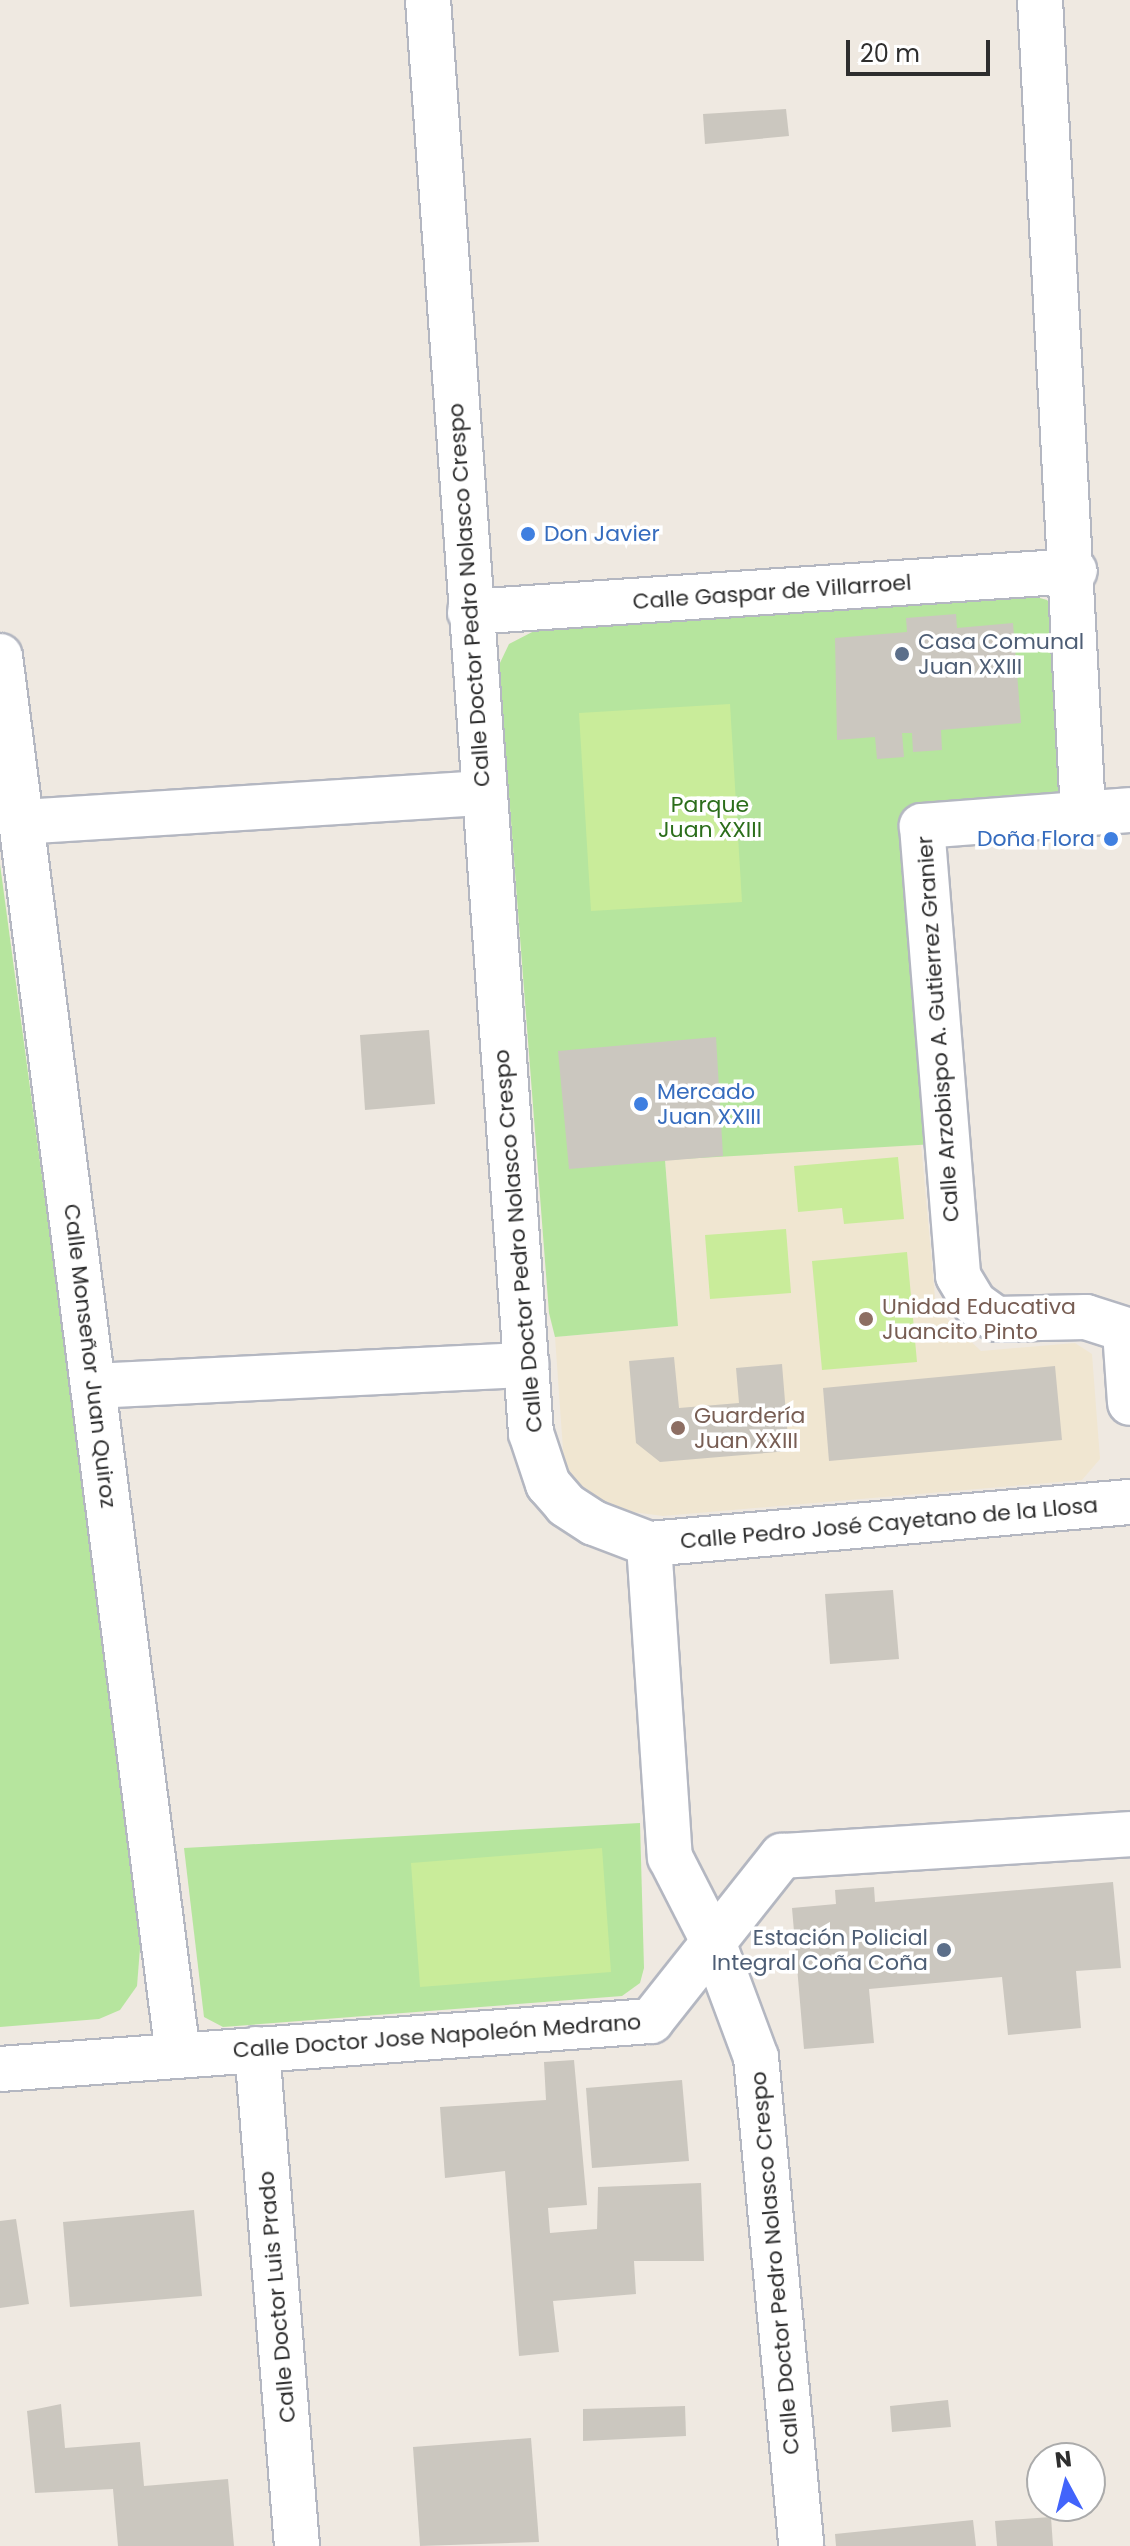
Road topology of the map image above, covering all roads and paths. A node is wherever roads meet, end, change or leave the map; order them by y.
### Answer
1 (428, 0) edge
2 (1040, 0) edge
3 (1075, 571) junction
4 (470, 612) junction
5 (0, 656) edge
6 (482, 793) junction
7 (1130, 810) edge
8 (1083, 813) junction
9 (21, 822) junction
10 (1127, 1331) edge
11 (526, 1365) junction
12 (94, 1386) junction
13 (1130, 1403) edge
14 (1130, 1502) edge
15 (649, 1544) junction
16 (1130, 1834) edge
17 (712, 1939) junction
18 (257, 2049) junction
19 (178, 2055) junction
20 (0, 2069) edge
21 (297, 2546) edge
22 (801, 2546) edge

1 - 4 street, Calle Doctor Pedro Nolasco Crespo
2 - 3 street
3 - 4 street, Calle Gaspar de Villarroel
3 - 8 street
4 - 6 street, Calle Doctor Pedro Nolasco Crespo
5 - 9 street, Calle Monseñor Juan Quiroz
6 - 9 street
6 - 11 street, Calle Doctor Pedro Nolasco Crespo
7 - 8 street
8 - 10 street, Calle Arzobispo A. Gutierrez Granier
9 - 12 street, Calle Monseñor Juan Quiroz
10 - 13 street, Calle Arzobispo A. Gutierrez Granier
11 - 12 street
11 - 15 street, Calle Doctor Pedro Nolasco Crespo
12 - 19 street, Calle Monseñor Juan Quiroz
14 - 15 street, Calle Pedro José Cayetano de la Llosa
15 - 17 street, Calle Doctor Pedro Nolasco Crespo
16 - 17 street, Calle Doctor Jose Napoleón Medrano
17 - 18 street, Calle Doctor Jose Napoleón Medrano
17 - 22 street, Calle Doctor Pedro Nolasco Crespo
18 - 19 street, Calle Doctor Jose Napoleón Medrano
18 - 21 street, Calle Doctor Luis Prado
19 - 20 street, Calle Doctor Jose Napoleón Medrano

